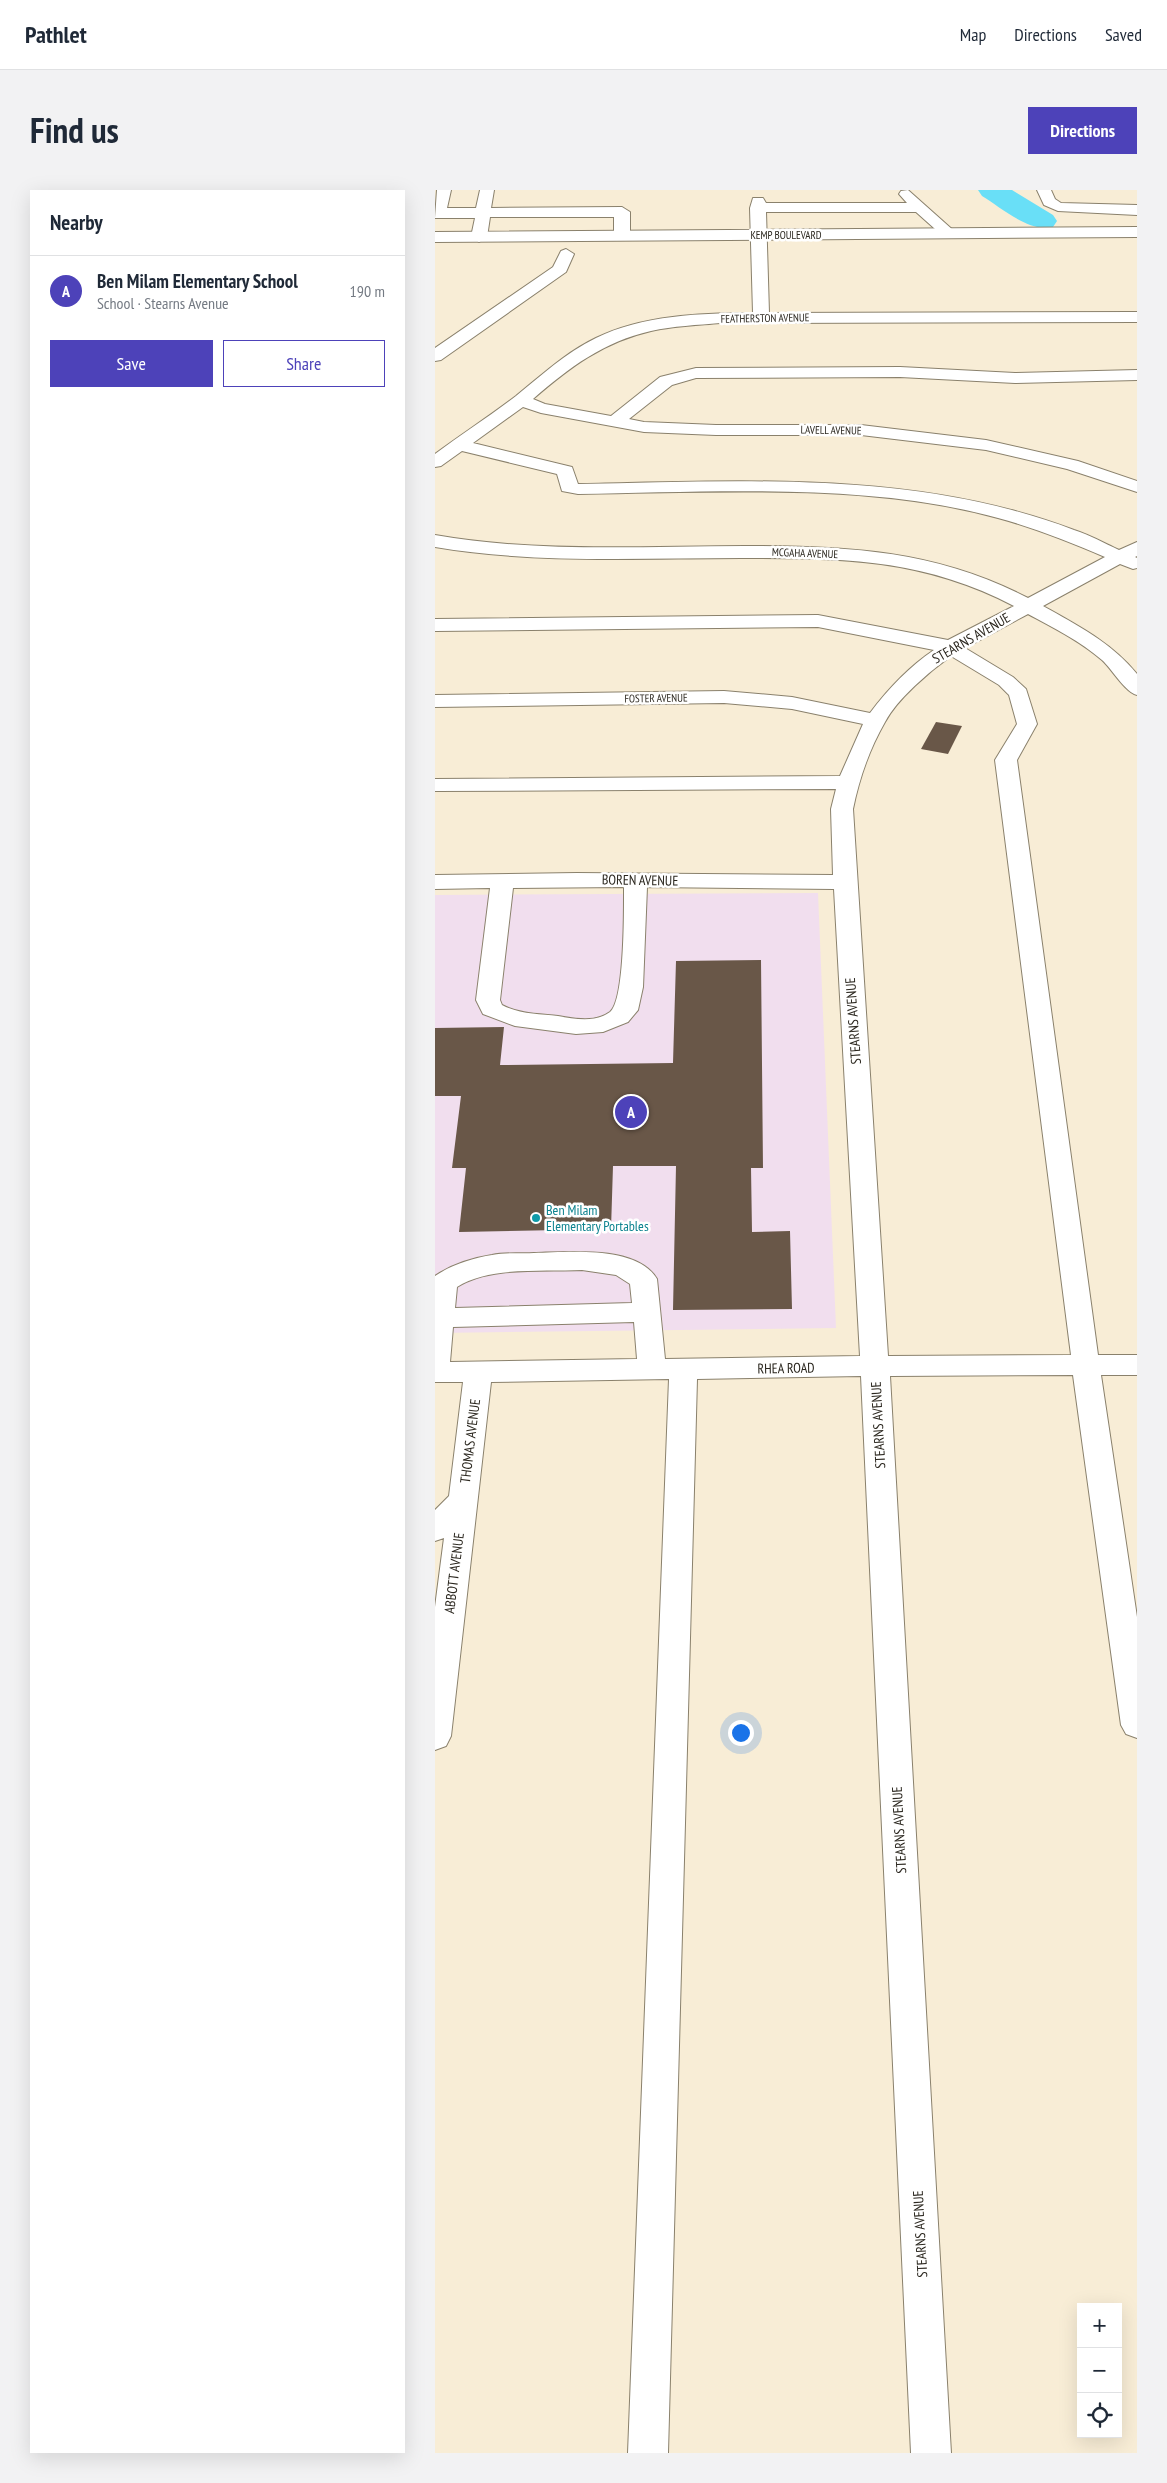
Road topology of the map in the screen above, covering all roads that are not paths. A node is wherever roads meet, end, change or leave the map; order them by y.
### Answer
1 (444, 190) edge
2 (487, 190) edge
3 (758, 190) edge
4 (804, 190) edge
5 (901, 190) edge
6 (1044, 190) edge
7 (1053, 190) edge
8 (560, 196) dead end
9 (1129, 203) edge
10 (919, 207) junction
11 (1059, 207) junction
12 (758, 208) junction
13 (805, 208) junction
14 (557, 212) junction
15 (437, 213) edge
16 (483, 213) junction
17 (1135, 232) edge
18 (949, 234) junction
19 (758, 235) junction
20 (622, 236) junction
21 (435, 237) edge
22 (479, 237) junction
23 (753, 253) junction
24 (778, 253) dead end
25 (547, 254) dead end
26 (566, 254) junction
27 (585, 254) dead end
28 (1137, 317) edge
29 (761, 318) junction
30 (435, 356) edge
31 (1137, 375) edge
32 (521, 400) junction
33 (614, 422) junction
34 (459, 445) junction
35 (435, 462) edge
36 (1137, 488) edge
37 (435, 541) edge
38 (1132, 556) edge
39 (1028, 606) junction
40 (435, 625) edge
41 (951, 647) junction
42 (1137, 689) edge
43 (435, 701) edge
44 (875, 720) junction
45 (848, 782) junction
46 (435, 785) edge
47 (636, 880) junction
48 (502, 881) junction
49 (435, 882) edge
50 (845, 882) junction
51 (439, 1278) edge
52 (646, 1312) junction
53 (439, 1318) junction
54 (1137, 1365) edge
55 (875, 1366) junction
56 (1086, 1366) junction
57 (435, 1368) edge
58 (668, 1370) junction
59 (435, 1372) edge
60 (478, 1372) junction
61 (463, 1500) junction
62 (435, 1530) edge
63 (1137, 1725) edge
64 (435, 1736) edge
65 (648, 2453) edge
66 (931, 2453) edge

1 - 15 street
2 - 16 street
3 - 12 street
4 - 13 street
5 - 10 street
6 - 11 street
7 - 11 street
8 - 14 street
9 - 11 street
9 - 17 street
10 - 13 street
10 - 18 street
12 - 13 street
12 - 19 street
14 - 16 street
14 - 20 street
15 - 16 street
16 - 22 street
17 - 18 street, KEMP BOULEVARD
18 - 19 street, KEMP BOULEVARD
19 - 20 street, KEMP BOULEVARD
19 - 23 street
20 - 22 street, KEMP BOULEVARD
21 - 22 street, KEMP BOULEVARD
23 - 24 street, KEMP BOULEVARD
23 - 29 street
25 - 26 street
26 - 27 street
26 - 30 street
28 - 29 street, FEATHERSTON AVENUE
29 - 32 street, FEATHERSTON AVENUE
31 - 33 street
32 - 33 street, LAVELL AVENUE
32 - 34 street, FEATHERSTON AVENUE
33 - 36 street, LAVELL AVENUE
34 - 35 street, FEATHERSTON AVENUE
34 - 38 street
37 - 39 street, MCGAHA AVENUE
38 - 39 street, STEARNS AVENUE
39 - 41 street, STEARNS AVENUE
39 - 42 street, MCGAHA AVENUE
40 - 41 street
41 - 44 street, STEARNS AVENUE
41 - 56 street
43 - 44 street, FOSTER AVENUE
44 - 45 street, STEARNS AVENUE
45 - 46 street
45 - 50 street, STEARNS AVENUE
47 - 48 street, BOREN AVENUE
47 - 48 street
47 - 50 street, BOREN AVENUE
48 - 49 street, BOREN AVENUE
50 - 55 street, STEARNS AVENUE
51 - 52 street
51 - 53 street
52 - 53 street
52 - 58 street
53 - 57 street
54 - 56 street, RHEA ROAD
55 - 56 street, RHEA ROAD
55 - 58 street, RHEA ROAD
55 - 66 street, STEARNS AVENUE
56 - 63 street
58 - 60 street, RHEA ROAD
58 - 65 street
59 - 60 street, RHEA ROAD
60 - 61 street, THOMAS AVENUE
61 - 62 street, THOMAS AVENUE
61 - 64 street, ABBOTT AVENUE

